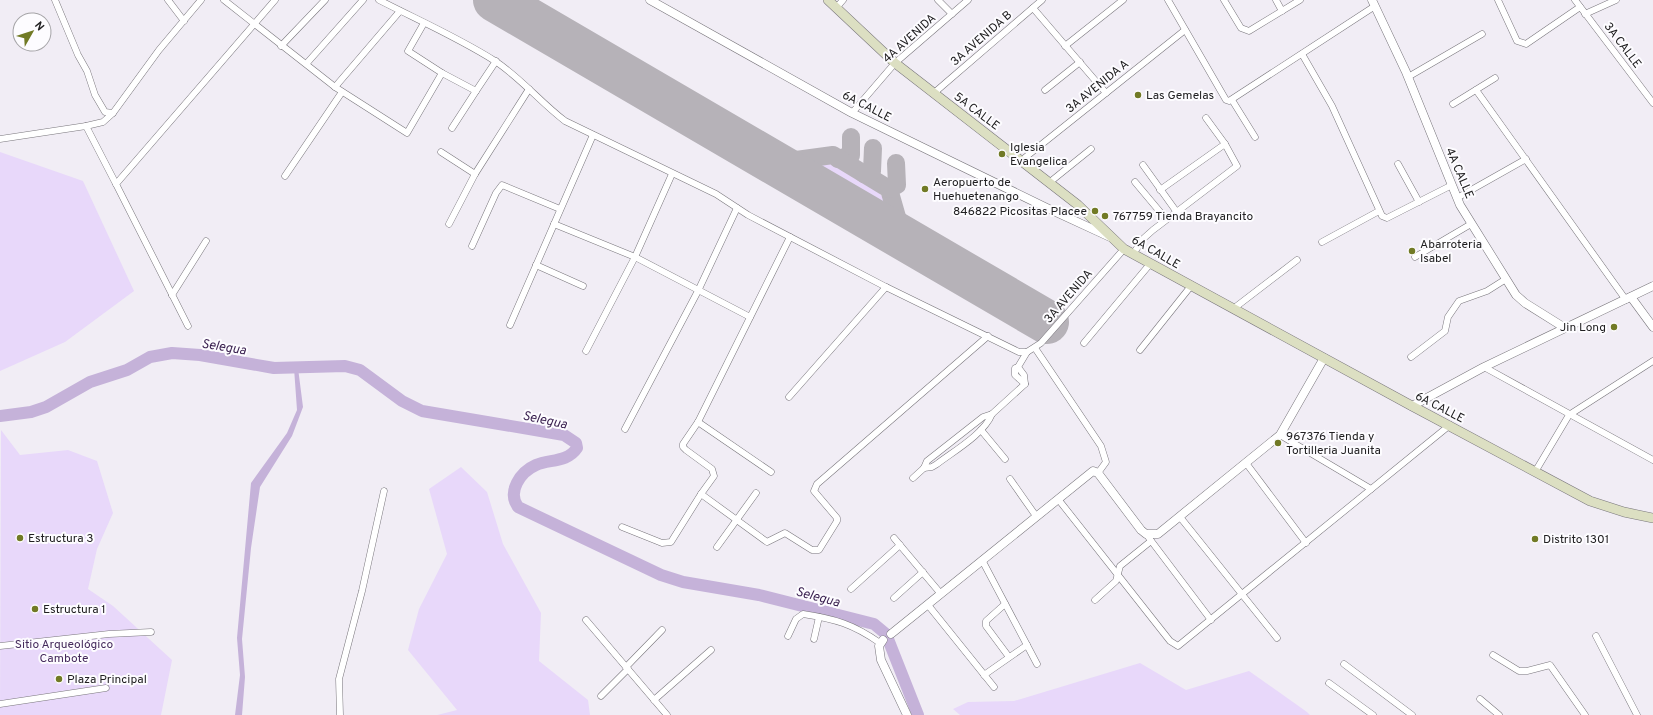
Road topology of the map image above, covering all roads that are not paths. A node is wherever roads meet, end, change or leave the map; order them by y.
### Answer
1 (55, 0) edge
2 (168, 0) edge
3 (201, 0) edge
4 (224, 0) edge
5 (275, 0) edge
6 (324, 0) edge
7 (363, 0) edge
8 (379, 0) edge
9 (650, 0) edge
10 (828, 0) edge
11 (843, 0) edge
12 (938, 0) edge
13 (968, 0) edge
14 (1042, 0) edge
15 (1123, 0) edge
16 (1168, 0) edge
17 (1224, 0) edge
18 (1276, 0) edge
19 (1300, 0) edge
20 (1498, 0) edge
21 (1575, 0) edge
22 (1616, 0) edge
23 (1373, 3) edge
24 (1580, 7) junction
25 (836, 8) junction
26 (1033, 8) junction
27 (400, 11) junction
28 (1282, 11) junction
29 (952, 14) junction
30 (1585, 14) junction
31 (184, 21) junction
32 (424, 23) junction
33 (254, 24) junction
34 (1185, 30) junction
35 (1482, 34) dead end
36 (281, 46) junction
37 (1065, 46) junction
38 (1302, 54) junction
39 (496, 62) junction
40 (1080, 62) junction
41 (307, 63) junction
42 (895, 63) junction
43 (442, 73) junction
44 (1408, 77) junction
45 (1495, 78) dead end
46 (335, 87) junction
47 (529, 89) junction
48 (1045, 90) dead end
49 (1476, 90) junction
50 (476, 91) junction
51 (342, 92) junction
52 (934, 93) junction
53 (1106, 93) junction
54 (1232, 100) junction
55 (1653, 103) edge
56 (1453, 104) dead end
57 (113, 113) junction
58 (852, 113) junction
59 (1206, 118) dead end
60 (86, 126) junction
61 (452, 128) dead end
62 (593, 135) junction
63 (1255, 137) dead end
64 (0, 139) edge
65 (1225, 144) junction
66 (1091, 149) dead end
67 (441, 152) dead end
68 (1526, 159) junction
69 (1022, 160) junction
70 (1398, 164) dead end
71 (1143, 165) dead end
72 (475, 174) junction
73 (672, 174) junction
74 (285, 176) dead end
75 (1050, 182) junction
76 (1135, 182) dead end
77 (116, 184) junction
78 (1452, 185) junction
79 (1160, 190) junction
80 (1457, 198) junction
81 (1419, 202) junction
82 (737, 208) junction
83 (560, 209) junction
84 (1176, 211) junction
85 (1379, 211) junction
86 (1166, 219) junction
87 (449, 224) dead end
88 (554, 224) junction
89 (1471, 224) junction
90 (790, 236) junction
91 (1114, 238) junction
92 (206, 242) dead end
93 (1322, 242) dead end
94 (472, 246) dead end
95 (1124, 249) junction
96 (1133, 254) junction
97 (1415, 257) dead end
98 (635, 258) junction
99 (1297, 260) dead end
100 (1150, 264) junction
101 (536, 265) junction
102 (1506, 279) junction
103 (583, 286) dead end
104 (1191, 286) junction
105 (1653, 286) edge
106 (886, 287) junction
107 (698, 291) junction
108 (172, 295) junction
109 (1629, 299) junction
110 (1233, 308) junction
111 (750, 317) junction
112 (510, 325) dead end
113 (188, 326) dead end
114 (1653, 327) edge
115 (1565, 328) junction
116 (988, 336) junction
117 (1084, 343) dead end
118 (1035, 348) junction
119 (1140, 350) dead end
120 (586, 351) dead end
121 (1026, 352) junction
122 (1411, 357) dead end
123 (1324, 358) junction
124 (1653, 361) edge
125 (1484, 367) junction
126 (789, 397) dead end
127 (1412, 406) junction
128 (992, 414) junction
129 (1569, 415) junction
130 (698, 422) junction
131 (1450, 425) junction
132 (625, 429) dead end
133 (981, 430) junction
134 (1280, 435) junction
135 (1005, 459) dead end
136 (1653, 460) edge
137 (1246, 463) junction
138 (924, 468) junction
139 (771, 472) dead end
140 (1535, 472) junction
141 (1098, 473) junction
142 (913, 478) dead end
143 (1010, 479) dead end
144 (1371, 489) junction
145 (384, 491) dead end
146 (756, 493) dead end
147 (700, 494) junction
148 (1058, 499) junction
149 (1036, 516) junction
150 (1180, 517) junction
151 (1653, 518) edge
152 (736, 521) junction
153 (622, 527) dead end
154 (894, 538) dead end
155 (1148, 538) junction
156 (1306, 543) junction
157 (900, 545) junction
158 (717, 547) dead end
159 (982, 560) junction
160 (923, 572) junction
161 (1118, 576) junction
162 (851, 589) dead end
163 (941, 594) junction
164 (1241, 595) junction
165 (894, 598) dead end
166 (1094, 600) dead end
167 (1005, 604) junction
168 (928, 605) junction
169 (819, 616) junction
170 (586, 620) dead end
171 (1211, 620) junction
172 (662, 630) dead end
173 (151, 632) dead end
174 (891, 634) joint
175 (788, 636) dead end
176 (1596, 636) dead end
177 (1277, 638) dead end
178 (814, 639) dead end
179 (882, 642) junction
180 (1027, 645) junction
181 (0, 646) edge
182 (711, 650) dead end
183 (1493, 655) dead end
184 (1009, 657) junction
185 (1037, 664) dead end
186 (1344, 664) dead end
187 (627, 668) junction
188 (984, 675) junction
189 (1329, 683) dead end
190 (106, 688) dead end
191 (994, 688) dead end
192 (601, 696) dead end
193 (1480, 699) dead end
194 (654, 700) junction
195 (0, 704) edge
196 (340, 715) edge
197 (667, 715) edge
198 (907, 715) edge
199 (1374, 715) edge
200 (1412, 715) edge
201 (1500, 715) edge
202 (1585, 715) edge
203 (1637, 715) edge

1 - 57 street
2 - 31 street
3 - 31 street
4 - 33 street
5 - 33 street
6 - 36 street
7 - 41 street
8 - 27 street
9 - 58 street, 6A CALLE
10 - 25 main road, 5A CALLE
11 - 25 street
12 - 29 street
13 - 29 street, 4A AVENIDA
14 - 26 street, 3A AVENIDA B
15 - 37 street
16 - 34 street
17 - 28 street
18 - 28 street
19 - 28 street
20 - 24 street
21 - 24 street, 3A CALLE
22 - 30 street
23 - 38 street
23 - 44 street, 4A CALLE
24 - 30 street, 3A CALLE
25 - 42 main road, 5A CALLE
26 - 37 street
26 - 52 street, 3A AVENIDA B
27 - 32 street
27 - 46 street
29 - 42 street, 4A AVENIDA
30 - 55 street, 3A CALLE
31 - 57 street
32 - 39 street
32 - 43 street
33 - 36 street
33 - 77 street
34 - 53 street, 3A AVENIDA A
34 - 54 street
35 - 44 street
36 - 41 street
37 - 40 street
38 - 54 street
38 - 85 street
39 - 47 street
39 - 50 street
40 - 48 street
40 - 53 street
41 - 46 street
42 - 52 main road, 5A CALLE
42 - 58 street, 4A AVENIDA
43 - 50 street
43 - 51 street
44 - 78 street, 4A CALLE
45 - 49 street
46 - 51 street
47 - 62 street
47 - 72 street
49 - 56 street
49 - 68 street
50 - 61 street
51 - 74 street
52 - 69 main road, 5A CALLE
53 - 69 street, 3A AVENIDA A
54 - 63 street
57 - 60 street
58 - 91 street, 6A CALLE
59 - 65 street
60 - 64 street
60 - 77 street
62 - 73 street
62 - 83 street
65 - 79 street
65 - 84 street
66 - 75 street
67 - 72 street
68 - 80 street
68 - 109 street
69 - 75 main road, 5A CALLE
70 - 81 street
71 - 79 street
72 - 87 street
73 - 82 street
73 - 98 street
75 - 91 main road, 5A CALLE
76 - 86 street
77 - 108 street
78 - 80 street, 4A CALLE
78 - 81 street
79 - 84 street
80 - 89 street, 4A CALLE
81 - 85 street
82 - 90 street
82 - 107 street
83 - 88 street
83 - 94 street
84 - 86 street
85 - 93 street
86 - 96 street
88 - 98 street
88 - 101 street
89 - 97 street
89 - 102 street, 4A CALLE
90 - 106 street
90 - 111 street
91 - 95 main road, 6A CALLE
92 - 108 street
95 - 96 main road, 6A CALLE
95 - 118 street, 3A AVENIDA
96 - 100 main road, 6A CALLE
98 - 107 street
98 - 120 street
99 - 110 street
100 - 104 main road, 6A CALLE
100 - 117 street
101 - 103 street
101 - 112 street
102 - 115 street, 4A CALLE
102 - 122 street
104 - 110 main road, 6A CALLE
104 - 119 street
105 - 109 street
106 - 116 street
106 - 126 street
107 - 111 street
107 - 132 street
108 - 113 street
109 - 114 street
109 - 115 street
110 - 123 main road, 6A CALLE
111 - 130 street
115 - 125 street
116 - 121 street
116 - 152 street
118 - 121 street, 3A AVENIDA
118 - 141 street
121 - 128 street
123 - 127 main road, 6A CALLE
123 - 134 street
124 - 129 street
125 - 127 street
125 - 129 street
127 - 131 main road, 6A CALLE
128 - 133 street
128 - 138 street
129 - 136 street
129 - 140 street
130 - 139 street
130 - 147 street
131 - 140 main road, 6A CALLE
131 - 144 street
133 - 135 street
133 - 138 street
134 - 137 street
134 - 144 street
137 - 150 street
137 - 156 street
138 - 142 street
140 - 151 main road, 6A CALLE
141 - 148 street
141 - 155 street
143 - 149 street
144 - 156 street
145 - 196 street
146 - 152 street
147 - 152 street
147 - 153 street
148 - 149 street
148 - 161 street
149 - 159 street
150 - 155 street
150 - 164 street
152 - 158 street
154 - 157 street
155 - 161 street
155 - 171 street
156 - 164 street
157 - 160 street
157 - 162 street
159 - 163 street
159 - 167 street
160 - 163 street
160 - 165 street
161 - 166 street
161 - 171 street
163 - 168 street
164 - 171 street
164 - 177 street
167 - 180 street
167 - 184 street
168 - 174 street
168 - 188 street
169 - 175 street
169 - 178 street
169 - 179 street
170 - 187 street
172 - 187 street
173 - 181 street
174 - 179 street
176 - 203 street
179 - 198 street
180 - 184 street
180 - 185 street
182 - 194 street
183 - 202 street
184 - 188 street
186 - 200 street
187 - 192 street
187 - 194 street
188 - 191 street
189 - 199 street
190 - 195 street
193 - 201 street
194 - 197 street

